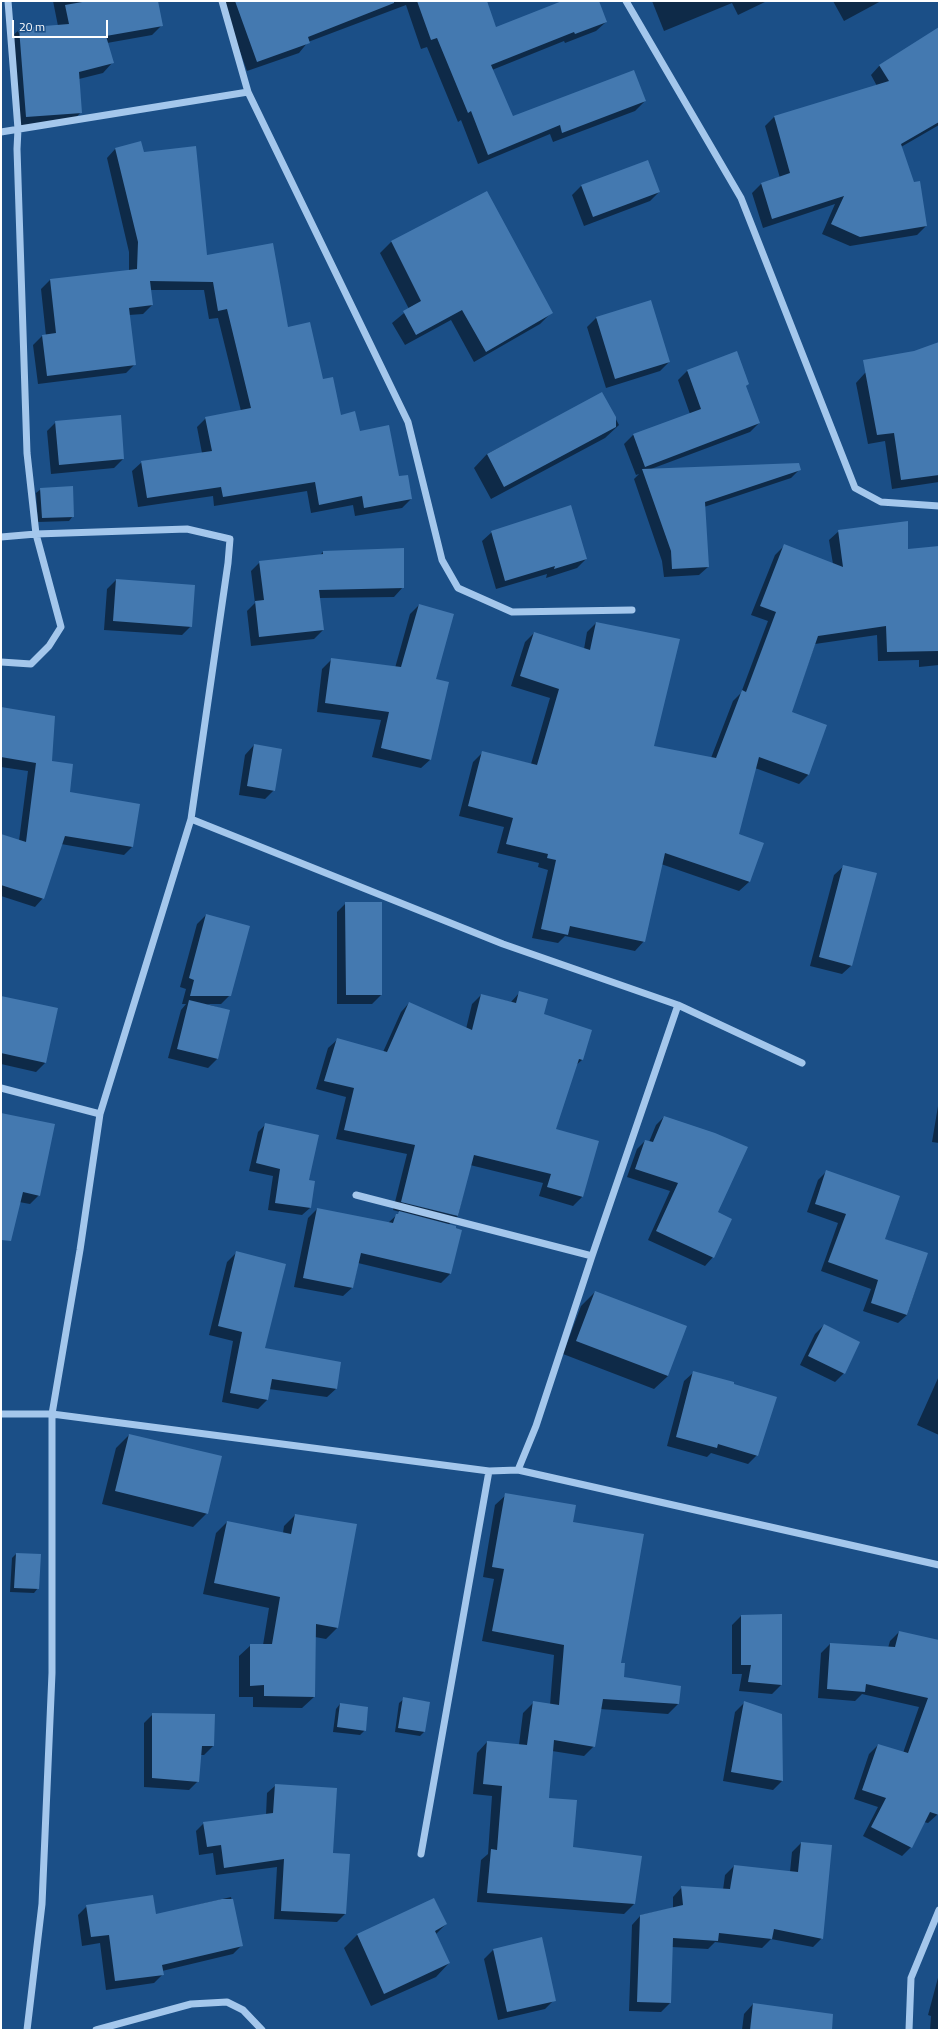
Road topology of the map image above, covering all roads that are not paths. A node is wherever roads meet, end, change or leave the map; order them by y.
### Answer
1 (8, 1) edge
2 (222, 1) edge
3 (626, 1) edge
4 (248, 92) junction
5 (18, 129) junction
6 (1, 132) edge
7 (939, 506) edge
8 (36, 534) junction
9 (1, 537) edge
10 (632, 610) dead end
11 (1, 662) edge
12 (191, 819) junction
13 (678, 1005) junction
14 (802, 1064) dead end
15 (1, 1088) edge
16 (100, 1114) junction
17 (356, 1195) dead end
18 (592, 1256) junction
19 (1, 1414) edge
20 (52, 1414) junction
21 (518, 1470) junction
22 (489, 1471) junction
23 (939, 1565) edge
24 (421, 1854) dead end
25 (939, 1910) edge
26 (27, 2030) edge
27 (96, 2030) edge
28 (262, 2030) edge
29 (909, 2030) edge

1 - 5 street
2 - 4 street
3 - 7 street
4 - 5 street
4 - 10 street
5 - 6 street
5 - 8 street
8 - 9 street
8 - 11 street
8 - 12 street
12 - 13 street
12 - 16 street
13 - 14 street
13 - 18 street
15 - 16 street
16 - 20 street
17 - 18 street
18 - 21 street
19 - 20 street
20 - 22 street
20 - 26 street
21 - 22 street
21 - 23 street
22 - 24 street
25 - 29 street
27 - 28 street

